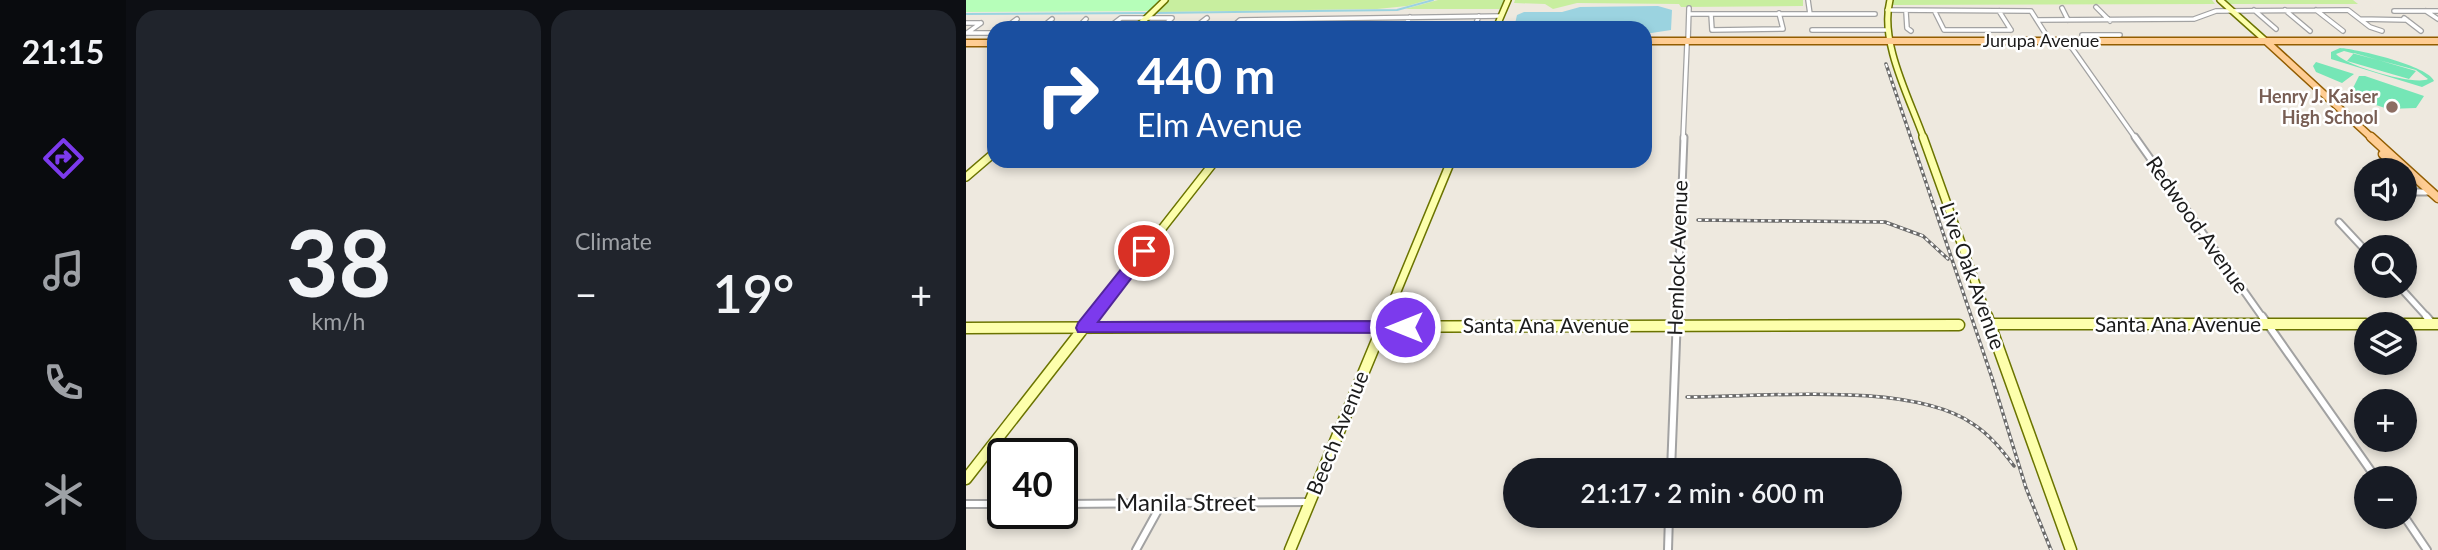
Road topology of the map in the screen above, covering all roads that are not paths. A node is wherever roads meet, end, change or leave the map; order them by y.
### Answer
1 (1165, 0) edge
2 (1510, 0) edge
3 (1808, 0) edge
4 (1890, 0) edge
5 (2217, 0) edge
6 (2096, 7) dead end
7 (1689, 8) dead end
8 (2062, 8) dead end
9 (1887, 10) junction
10 (2254, 10) junction
11 (2285, 10) junction
12 (2316, 10) junction
13 (1935, 11) junction
14 (1966, 11) junction
15 (1998, 11) junction
16 (2230, 11) junction
17 (2426, 11) junction
18 (2438, 11) edge
19 (1906, 12) junction
20 (1779, 13) junction
21 (1689, 14) junction
22 (1711, 14) junction
23 (1810, 14) junction
24 (1875, 14) dead end
25 (1150, 15) junction
26 (1479, 16) junction
27 (1501, 16) junction
28 (1410, 17) junction
29 (1207, 18) dead end
30 (1017, 19) dead end
31 (1052, 19) dead end
32 (1375, 19) joint
33 (2360, 19) junction
34 (2438, 19) edge
35 (1274, 20) joint
36 (1310, 20) joint
37 (1344, 20) joint
38 (1972, 20) dead end
39 (2037, 20) junction
40 (2068, 20) junction
41 (2407, 20) junction
42 (1014, 21) edge
43 (1050, 21) edge
44 (1117, 21) edge
45 (1144, 21) edge
46 (1169, 21) edge
47 (1203, 21) edge
48 (1239, 21) edge
49 (1408, 21) edge
50 (1477, 21) edge
51 (1500, 21) edge
52 (1502, 21) edge
53 (2110, 21) junction
54 (966, 23) edge
55 (2276, 29) dead end
56 (1812, 30) dead end
57 (1887, 30) junction
58 (1911, 31) dead end
59 (2310, 31) dead end
60 (2343, 31) dead end
61 (2382, 31) dead end
62 (2421, 31) dead end
63 (967, 33) edge
64 (987, 33) edge
65 (2045, 33) dead end
66 (2082, 35) dead end
67 (2120, 35) dead end
68 (1652, 43) edge
69 (1687, 43) junction
70 (1891, 43) junction
71 (2068, 43) junction
72 (2266, 43) junction
73 (2438, 43) edge
74 (966, 45) edge
75 (987, 45) edge
76 (2386, 158) edge
77 (987, 159) edge
78 (1210, 168) edge
79 (1448, 168) edge
80 (966, 177) edge
81 (2431, 194) edge
82 (2438, 206) edge
83 (2339, 222) dead end
84 (2354, 238) edge
85 (2410, 298) edge
86 (1959, 324) dead end
87 (1990, 324) junction
88 (2268, 324) junction
89 (2354, 324) edge
90 (2417, 324) edge
91 (2435, 324) edge
92 (1676, 326) junction
93 (1382, 327) junction
94 (966, 328) edge
95 (1084, 328) junction
96 (1671, 458) edge
97 (2368, 466) edge
98 (966, 479) edge
99 (1309, 502) junction
100 (1078, 503) edge
101 (1162, 503) junction
102 (966, 504) edge
103 (987, 504) edge
104 (1669, 528) edge
105 (2413, 529) edge
106 (1136, 550) edge
107 (1290, 550) edge
108 (1668, 550) edge
109 (2071, 550) edge
110 (2427, 550) edge

1 - 25 street
2 - 27 street
2 - 52 street
3 - 23 street
4 - 9 street, Live Oak Avenue
5 - 16 street
6 - 53 street
7 - 21 street, Hemlock Avenue
8 - 40 street
9 - 19 street
9 - 57 street, Live Oak Avenue
10 - 11 street
10 - 16 street
10 - 55 street
11 - 12 street
11 - 59 street
12 - 33 street
12 - 60 street
13 - 14 street
13 - 15 street
13 - 19 street
14 - 15 street
14 - 38 street
15 - 39 street
16 - 53 street
16 - 72 street
17 - 18 street
17 - 34 street
17 - 41 street
19 - 58 street
20 - 22 street
20 - 22 street
20 - 23 street
21 - 22 street
21 - 69 street, Hemlock Avenue
23 - 24 street
25 - 44 street
25 - 45 street
25 - 46 street
26 - 27 street
26 - 28 street
26 - 50 street
27 - 51 street
28 - 32 street
28 - 49 street
29 - 47 street
30 - 42 street
31 - 43 street
32 - 37 street
33 - 41 street
33 - 61 street
35 - 36 street
35 - 48 street
36 - 37 street
39 - 40 street
39 - 65 street
40 - 53 street
41 - 62 street
54 - 63 street
56 - 57 street
57 - 70 street, Live Oak Avenue
63 - 64 street
66 - 67 street
68 - 69 main road, Jurupa Avenue
69 - 70 main road, Jurupa Avenue
69 - 92 street, Hemlock Avenue
70 - 71 main road, Jurupa Avenue
70 - 87 street, Live Oak Avenue
71 - 72 main road, Jurupa Avenue
71 - 88 street, Redwood Avenue
72 - 73 main road, Jurupa Avenue
72 - 76 main road
72 - 81 main road
74 - 75 main road
77 - 80 street
78 - 95 street
79 - 93 street, Beech Avenue
81 - 82 main road
83 - 84 street
85 - 91 street
86 - 92 street, Santa Ana Avenue
87 - 88 street, Santa Ana Avenue
87 - 109 street, Live Oak Avenue
88 - 89 street, Santa Ana Avenue
88 - 97 street, Redwood Avenue
90 - 91 street
92 - 93 street, Santa Ana Avenue
92 - 96 street, Hemlock Avenue
93 - 95 street, Santa Ana Avenue
93 - 99 street, Beech Avenue
94 - 95 street, Santa Ana Avenue
95 - 98 street
99 - 101 street, Manila Street
99 - 107 street, Beech Avenue
100 - 101 street, Manila Street
101 - 106 street
102 - 103 street
104 - 108 street
105 - 110 street

